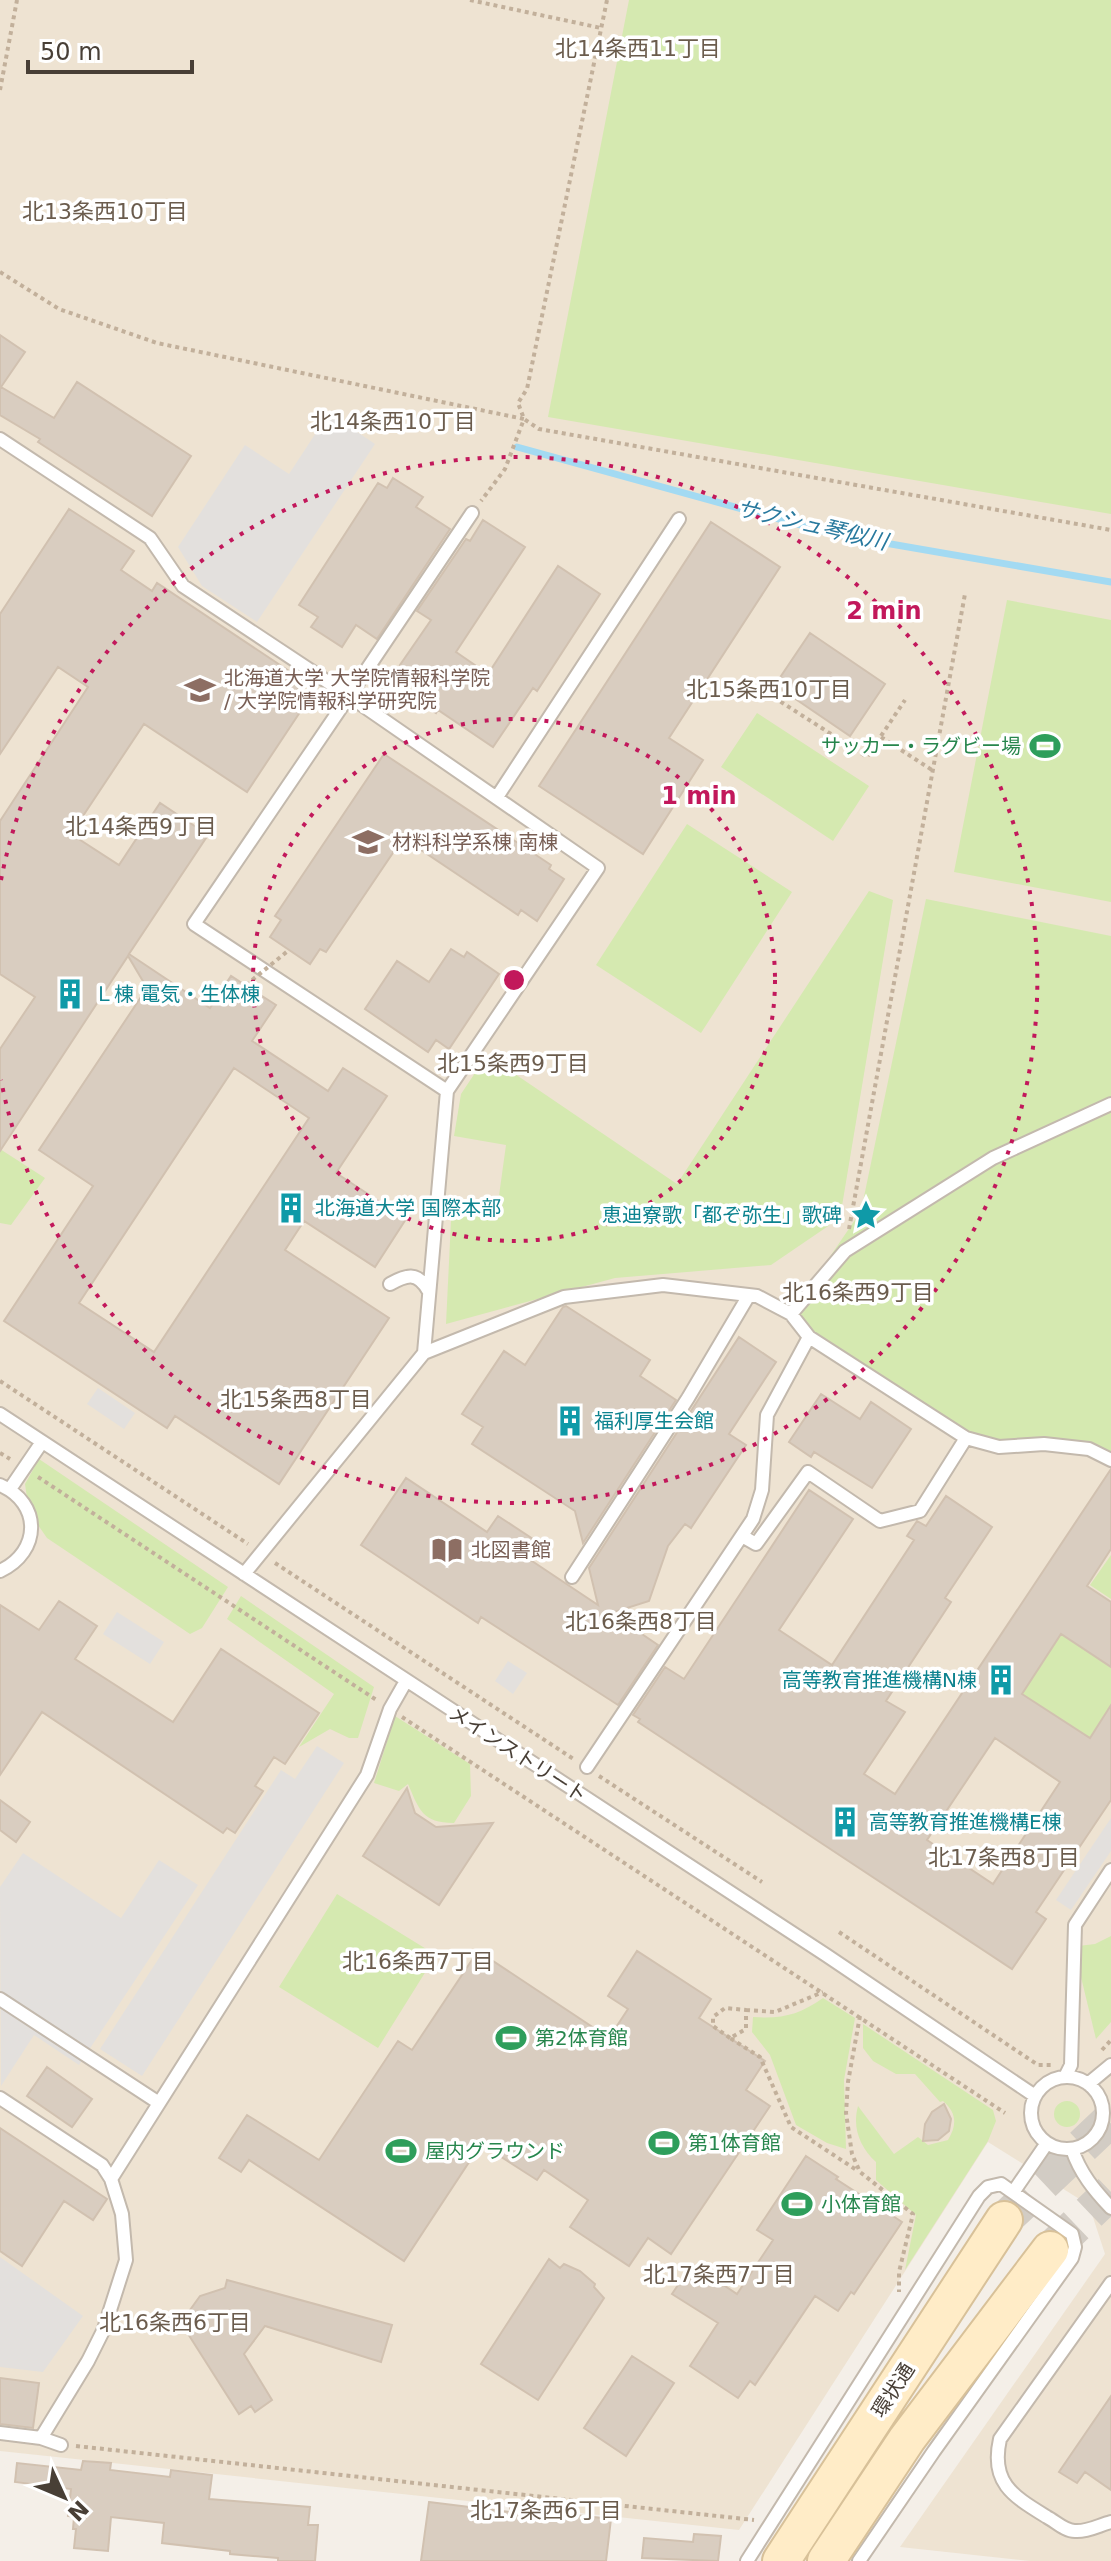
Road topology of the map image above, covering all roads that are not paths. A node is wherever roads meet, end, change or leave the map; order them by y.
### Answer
1 (0, 439) edge
2 (472, 513) road end
3 (679, 519) dead end
4 (349, 696) junction
5 (497, 797) junction
6 (447, 1091) junction
7 (1111, 1104) edge
8 (390, 1284) dead end
9 (428, 1290) junction
10 (749, 1295) junction
11 (791, 1314) junction
12 (809, 1337) junction
13 (424, 1353) junction
14 (0, 1414) edge
15 (966, 1438) junction
16 (42, 1442) junction
17 (1111, 1460) edge
18 (5, 1487) edge
19 (742, 1536) junction
20 (0, 1571) edge
21 (244, 1574) junction
22 (572, 1577) dead end
23 (406, 1681) junction
24 (587, 1767) dead end
25 (1111, 1870) edge
26 (0, 1999) edge
27 (1111, 2065) edge
28 (1065, 2077) junction
29 (1088, 2084) junction
30 (1035, 2096) junction
31 (0, 2098) edge
32 (159, 2103) junction
33 (1047, 2143) junction
34 (1072, 2149) junction
35 (111, 2179) junction
36 (1009, 2206) junction
37 (1111, 2208) edge
38 (1050, 2250) tunnel mouth
39 (1111, 2283) edge
40 (0, 2433) edge
41 (41, 2438) junction
42 (61, 2445) road end
43 (1111, 2522) edge
44 (747, 2561) edge
45 (781, 2561) edge
46 (826, 2561) edge
47 (859, 2561) edge

1 - 4 lane
2 - 4 lane
3 - 5 lane
4 - 5 lane
4 - 6 lane
5 - 6 lane
6 - 9 lane
7 - 11 lane
8 - 9 lane
9 - 13 lane
10 - 11 lane
10 - 13 lane
10 - 22 lane
11 - 12 lane
12 - 15 lane
12 - 19 lane
13 - 21 lane
14 - 16 lane, メインストリート
15 - 17 lane
15 - 19 lane
16 - 18 lane
16 - 21 lane, メインストリート
18 - 20 lane
19 - 24 lane
21 - 23 lane, メインストリート
23 - 30 lane, メインストリート
23 - 32 lane
25 - 28 lane
26 - 32 lane
27 - 29 lane
28 - 29 lane
28 - 30 lane
29 - 34 lane
30 - 33 lane
31 - 35 lane
32 - 35 lane
33 - 34 lane
33 - 36 lane
34 - 37 lane
35 - 41 lane
36 - 44 lane
36 - 45 street, 環状通
36 - 47 lane
38 - 46 street, 環状通
39 - 43 lane
40 - 41 lane
41 - 42 lane

